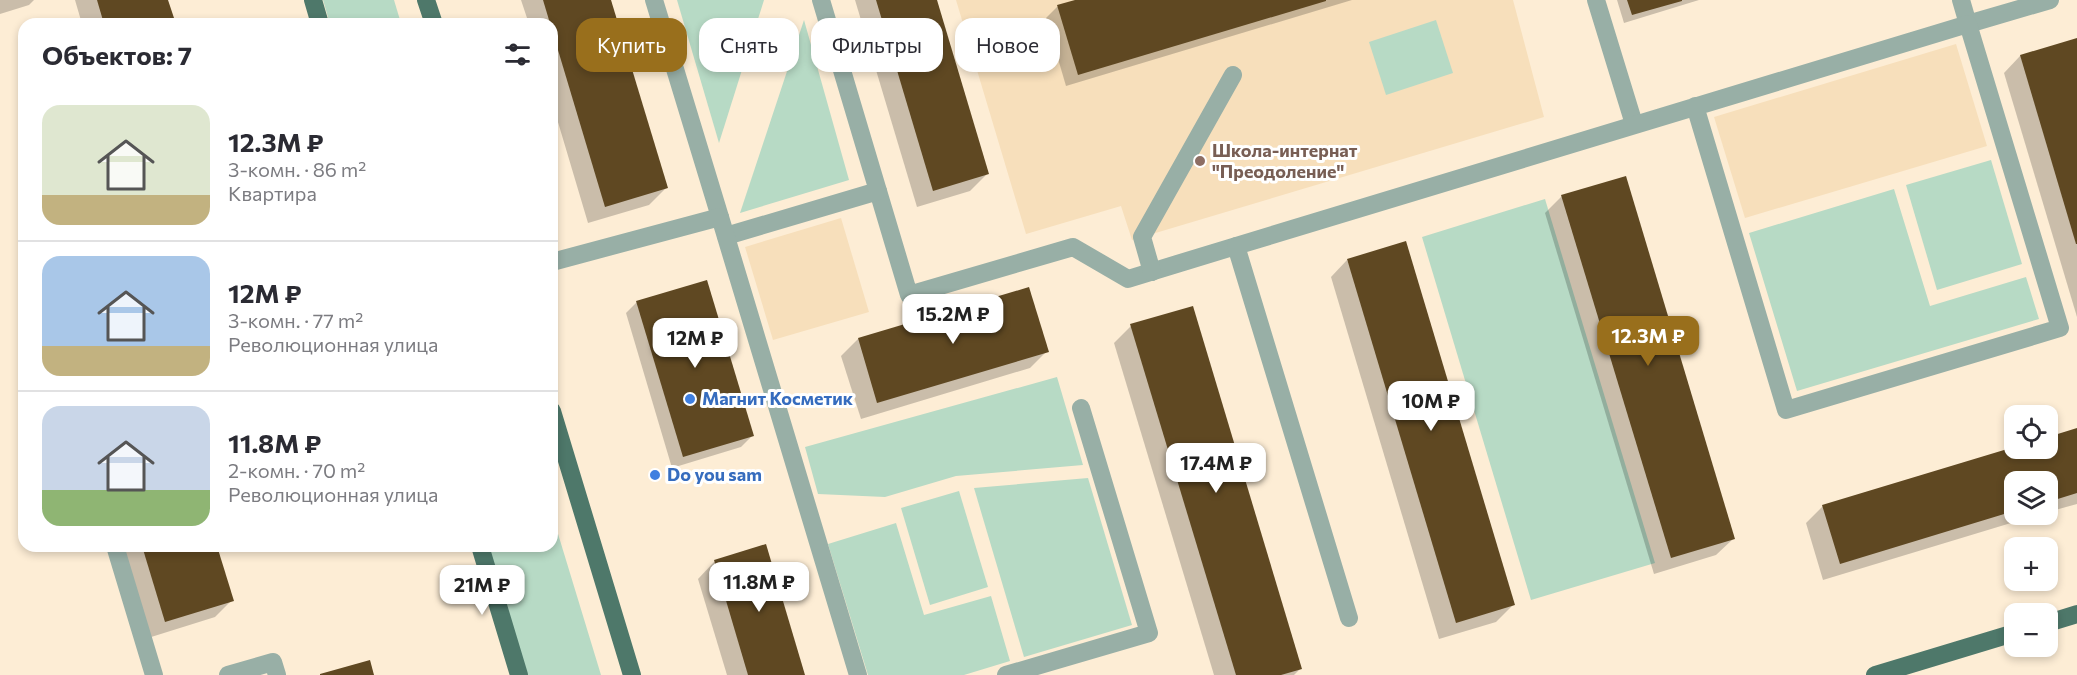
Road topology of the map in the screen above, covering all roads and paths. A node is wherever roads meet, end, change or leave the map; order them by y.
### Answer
1 (313, 0) edge
2 (426, 0) edge
3 (654, 0) edge
4 (821, 0) edge
5 (1596, 0) edge
6 (1961, 0) edge
7 (2050, 0) edge
8 (318, 18) edge
9 (432, 18) edge
10 (1968, 24) junction
11 (1233, 75) dead end
12 (1695, 106) junction
13 (1634, 124) junction
14 (878, 191) junction
15 (720, 217) junction
16 (726, 236) junction
17 (1236, 246) junction
18 (558, 260) edge
19 (1152, 272) junction
20 (1081, 408) dead end
21 (558, 431) edge
22 (117, 552) edge
23 (482, 552) edge
24 (2077, 614) edge
25 (1349, 618) dead end
26 (2058, 620) edge
27 (2004, 636) edge
28 (154, 675) edge
29 (228, 675) edge
30 (277, 675) edge
31 (519, 675) edge
32 (632, 675) edge
33 (858, 675) edge
34 (1006, 675) edge
35 (1875, 675) edge

1 - 8 main road
2 - 9 main road
3 - 15 lane
4 - 14 lane
5 - 13 lane
6 - 10 lane
7 - 10 lane
10 - 12 lane
10 - 12 lane
11 - 19 lane
12 - 13 lane
13 - 17 lane
14 - 16 lane
14 - 19 lane
15 - 16 lane
15 - 18 lane
16 - 33 lane
17 - 19 lane
17 - 25 lane
20 - 34 lane
21 - 32 main road
22 - 28 lane
23 - 31 main road
24 - 26 main road
27 - 35 main road
29 - 30 lane

